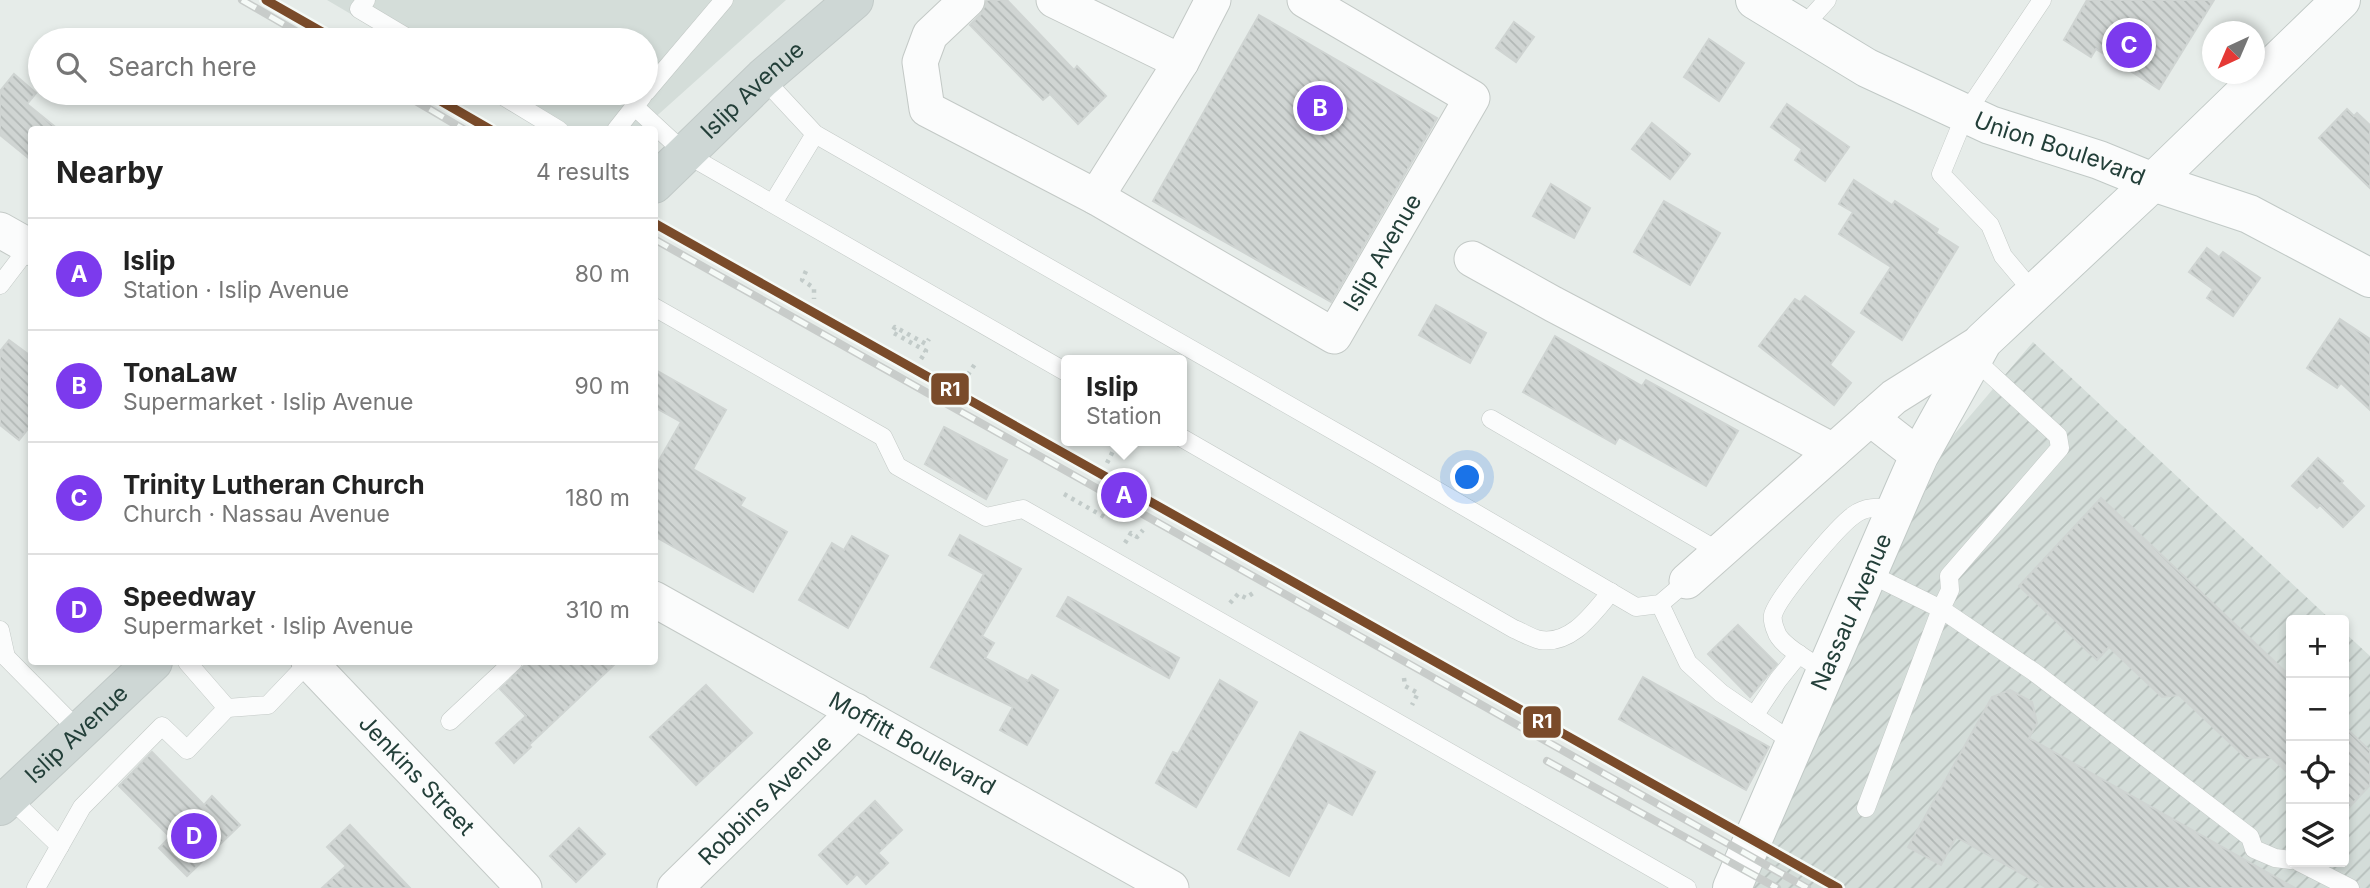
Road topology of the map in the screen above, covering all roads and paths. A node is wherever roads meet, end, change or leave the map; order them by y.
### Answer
1 (724, 0) edge
2 (855, 0) edge
3 (1054, 0) edge
4 (1213, 0) edge
5 (1305, 0) edge
6 (1755, 0) edge
7 (1827, 0) edge
8 (2042, 0) edge
9 (2341, 0) edge
10 (357, 3) edge
11 (960, 3) edge
12 (393, 28) edge
13 (1802, 28) junction
14 (1181, 62) junction
15 (658, 78) edge
16 (763, 78) junction
17 (518, 105) edge
18 (635, 105) edge
19 (648, 105) edge
20 (1965, 113) junction
21 (552, 126) edge
22 (618, 126) edge
23 (815, 134) junction
24 (686, 154) junction
25 (658, 180) edge
26 (2153, 182) junction
27 (1096, 197) junction
28 (773, 203) junction
29 (20, 242) edge
30 (1472, 259) dead end
31 (806, 271) dead end
32 (2370, 278) edge
33 (0, 285) edge
34 (2034, 293) junction
35 (814, 299) dead end
36 (658, 309) edge
37 (929, 339) dead end
38 (1978, 349) junction
39 (921, 359) dead end
40 (975, 364) dead end
41 (1061, 369) edge
42 (963, 382) dead end
43 (1870, 418) junction
44 (1491, 419) dead end
45 (1187, 441) edge
46 (1113, 451) dead end
47 (1833, 451) junction
48 (1919, 456) junction
49 (1107, 463) dead end
50 (1064, 494) dead end
51 (1895, 509) junction
52 (1111, 512) dead end
53 (1143, 530) dead end
54 (1131, 533) dead end
55 (1720, 552) junction
56 (1868, 573) junction
57 (1687, 581) joint
58 (1611, 592) junction
59 (1253, 593) dead end
60 (1238, 594) dead end
61 (658, 601) edge
62 (1660, 604) junction
63 (1941, 609) junction
64 (0, 631) edge
65 (3, 660) edge
66 (1812, 662) junction
67 (150, 665) edge
68 (190, 665) edge
69 (306, 665) edge
70 (312, 665) edge
71 (510, 665) edge
72 (1404, 678) dead end
73 (1419, 693) dead end
74 (227, 708) junction
75 (856, 711) junction
76 (1754, 716) junction
77 (450, 721) dead end
78 (79, 731) junction
79 (1794, 743) junction
80 (4, 802) edge
81 (1866, 808) dead end
82 (60, 846) junction
83 (2286, 859) edge
84 (2309, 867) edge
85 (36, 888) edge
86 (524, 888) edge
87 (675, 888) edge
88 (1171, 888) edge
89 (1687, 888) edge
90 (1732, 888) edge
91 (2350, 888) edge

1 - 15 lane
2 - 16 main road, Islip Avenue
3 - 14 street
4 - 14 street
5 - 27 street, Islip Avenue
6 - 13 street, Union Boulevard
7 - 13 lane
8 - 20 lane
9 - 26 street, Nassau Avenue
10 - 12 lane
11 - 27 street
13 - 20 street, Union Boulevard
14 - 27 street
16 - 23 lane
16 - 24 main road, Islip Avenue
17 - 21 lane
18 - 22 lane
19 - 24 lane
20 - 26 street, Union Boulevard
20 - 34 lane
23 - 28 lane
23 - 58 lane
24 - 25 main road, Islip Avenue
24 - 28 lane
26 - 32 street, Union Boulevard
26 - 34 street, Nassau Avenue
28 - 41 lane
29 - 33 lane
30 - 47 street
31 - 35 path
34 - 38 street, Nassau Avenue
36 - 89 lane
37 - 39 path
38 - 43 street, Nassau Avenue
38 - 48 street, Nassau Avenue
38 - 63 lane
40 - 42 path
43 - 47 street, Nassau Avenue
43 - 48 street
44 - 55 lane
45 - 58 lane
46 - 49 path
47 - 55 street, Nassau Avenue
48 - 51 street, Nassau Avenue
50 - 52 path
51 - 56 street, Nassau Avenue
51 - 66 lane
53 - 54 path
55 - 57 street, Nassau Avenue
56 - 63 lane
56 - 66 street, Nassau Avenue
57 - 62 lane
58 - 62 lane
59 - 60 path
61 - 75 street, Moffitt Boulevard
62 - 76 lane
63 - 81 lane
63 - 83 lane
64 - 65 lane
65 - 78 lane
66 - 76 lane
66 - 79 street, Nassau Avenue
67 - 78 main road, Islip Avenue
68 - 74 lane
69 - 74 lane
70 - 86 street, Jenkins Street
71 - 77 lane
72 - 73 path
74 - 82 lane
75 - 87 street, Robbins Avenue
75 - 88 street, Moffitt Boulevard
76 - 79 lane
78 - 80 main road, Islip Avenue
79 - 90 street, Nassau Avenue
80 - 82 lane
82 - 85 lane
84 - 91 lane

